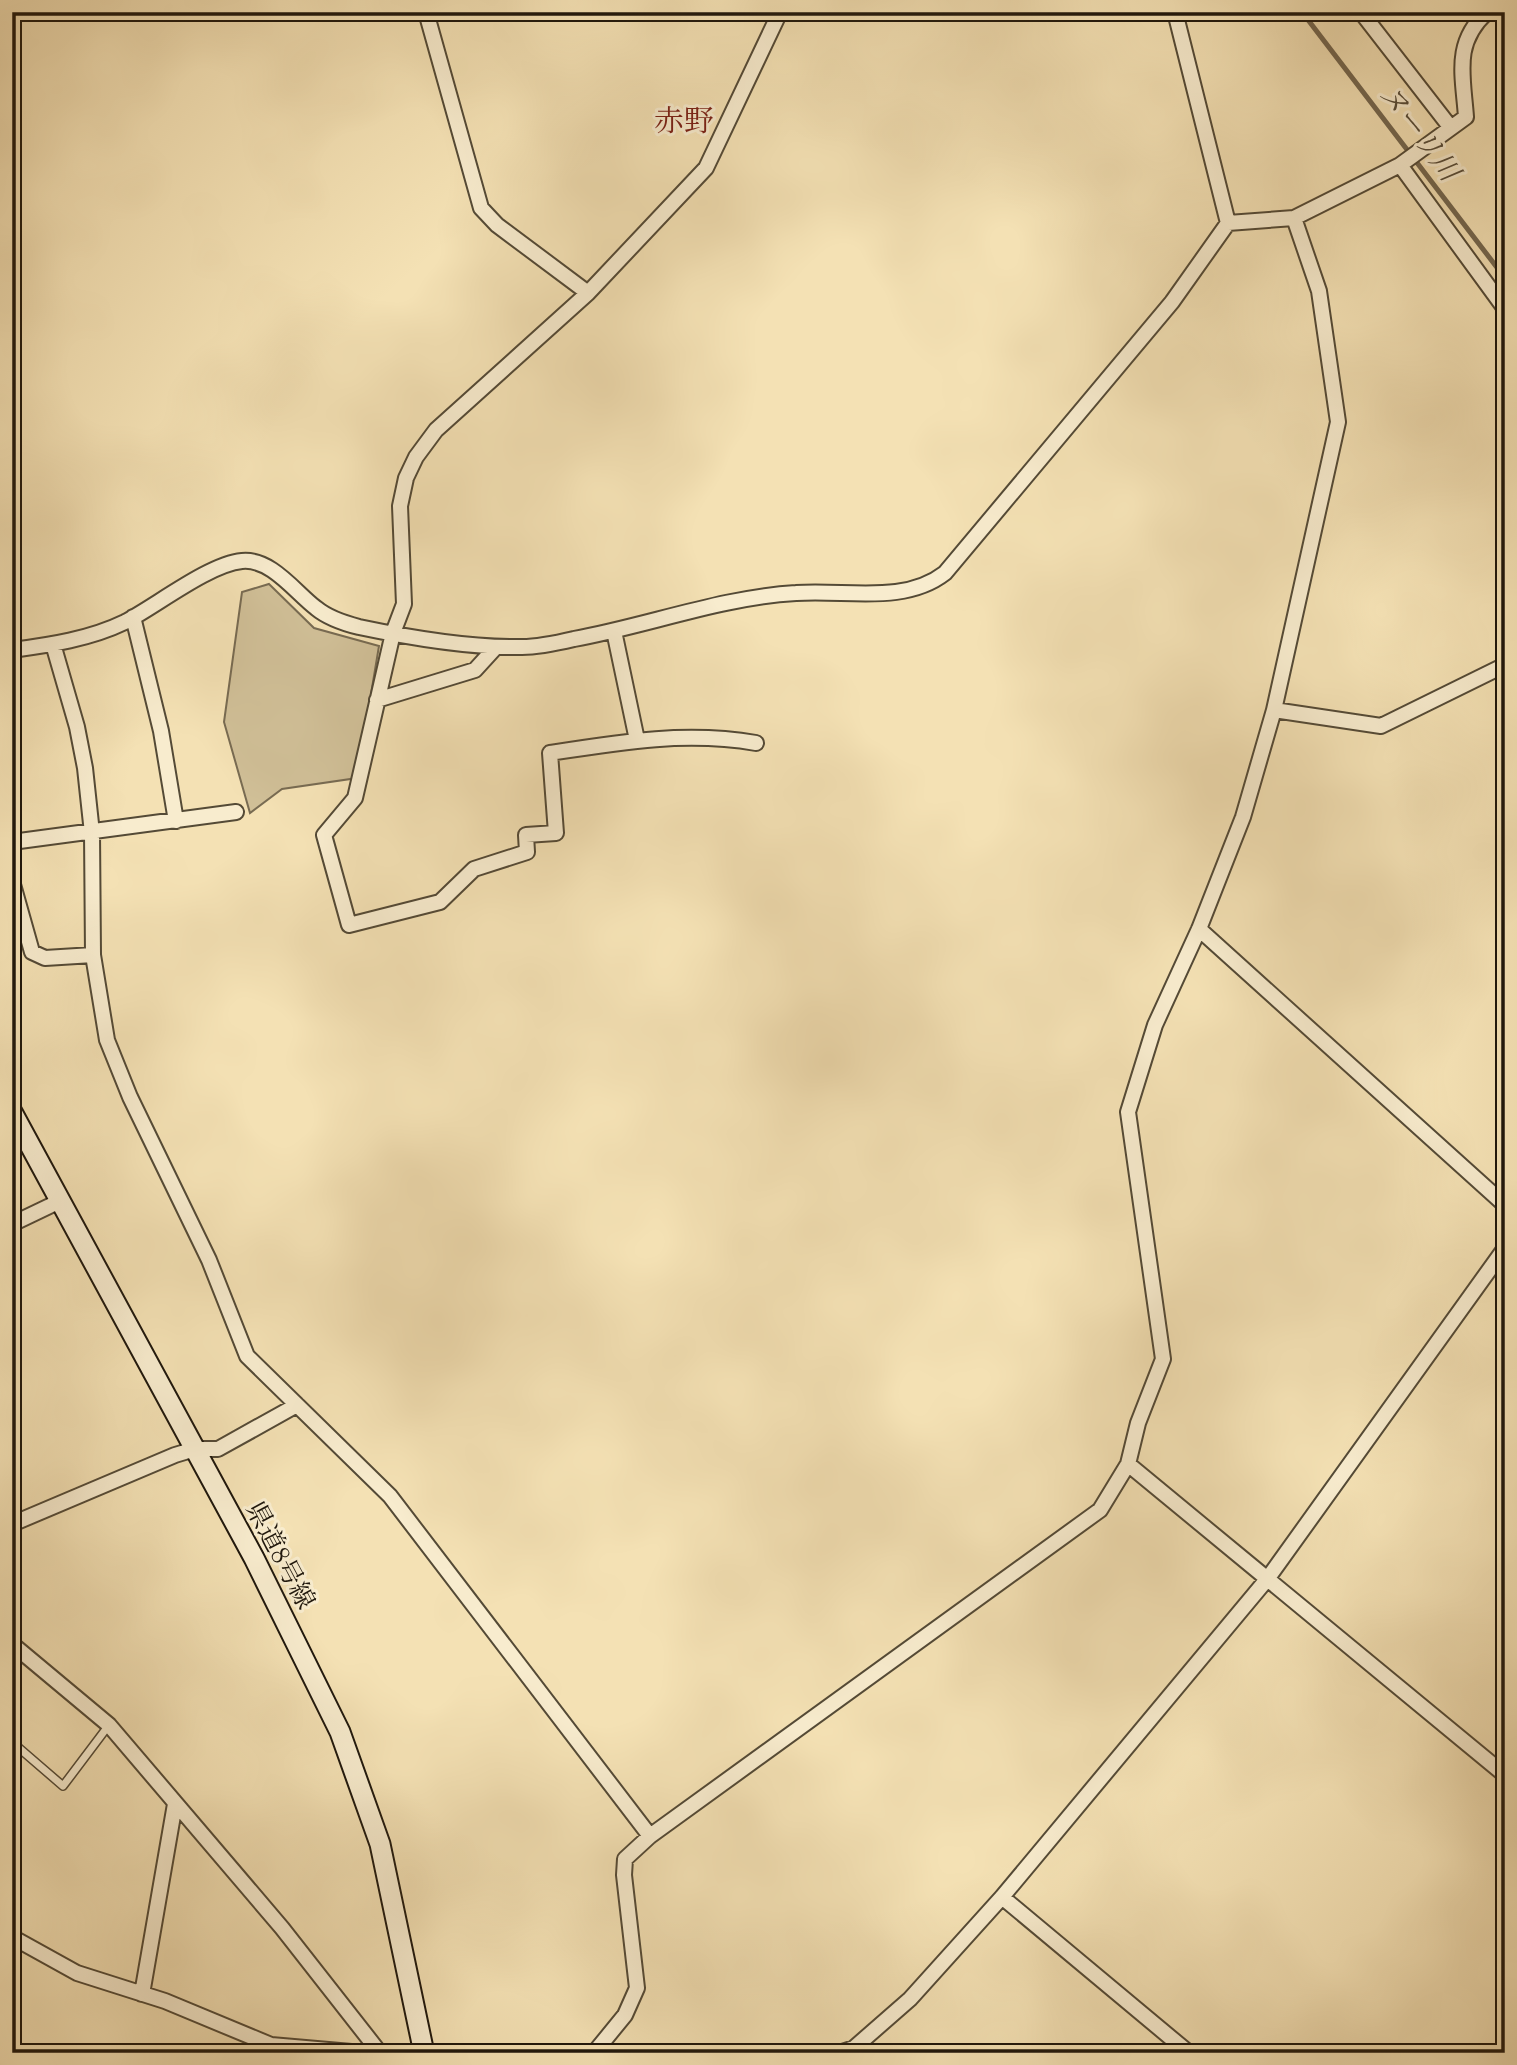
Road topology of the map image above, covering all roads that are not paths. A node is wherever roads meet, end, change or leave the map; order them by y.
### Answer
1 (426, 12) edge
2 (780, 12) edge
3 (1175, 12) edge
4 (1361, 12) edge
5 (1487, 12) edge
6 (1448, 130) junction
7 (1405, 162) junction
8 (1294, 218) junction
9 (1228, 223) junction
10 (587, 293) junction
11 (1505, 309) edge
12 (133, 617) junction
13 (614, 631) junction
14 (393, 633) junction
15 (53, 645) junction
16 (496, 647) junction
17 (12, 650) edge
18 (1505, 665) edge
19 (377, 700) junction
20 (1274, 710) junction
21 (637, 740) junction
22 (756, 743) dead end
23 (236, 812) dead end
24 (176, 821) junction
25 (92, 833) junction
26 (12, 842) edge
27 (12, 881) edge
28 (1199, 929) junction
29 (93, 955) junction
30 (12, 1112) edge
31 (60, 1201) junction
32 (1505, 1205) edge
33 (12, 1224) edge
34 (1505, 1248) edge
35 (297, 1405) junction
36 (195, 1449) junction
37 (1128, 1464) junction
38 (12, 1524) edge
39 (1268, 1578) junction
40 (12, 1644) edge
41 (109, 1725) junction
42 (12, 1742) edge
43 (1505, 1775) edge
44 (175, 1804) junction
45 (650, 1836) junction
46 (1002, 1897) junction
47 (12, 1937) edge
48 (142, 1994) junction
49 (376, 2049) edge
50 (857, 2050) edge
51 (424, 2053) edge
52 (594, 2053) edge
53 (839, 2053) edge
54 (1189, 2053) edge

1 - 10 street
2 - 10 street
3 - 9 street
4 - 6 street
5 - 6 street
6 - 7 street
7 - 8 street
7 - 11 street
8 - 9 street
8 - 20 street
9 - 13 street
10 - 14 street
12 - 14 street
12 - 15 street
12 - 24 street
13 - 16 street
13 - 21 street
14 - 16 street
14 - 19 street
15 - 17 street
15 - 25 street
16 - 19 street
18 - 20 street
19 - 21 street
20 - 28 street
21 - 22 street
23 - 24 street
24 - 25 street
25 - 26 street
25 - 29 street
27 - 29 street
28 - 32 street
28 - 37 street
29 - 35 street
30 - 31 main road, 県道8号線
31 - 33 street
31 - 36 main road, 県道8号線
34 - 39 street
35 - 36 street
35 - 45 street
36 - 38 street
36 - 51 main road, 県道8号線
37 - 39 street
37 - 45 street
39 - 43 street
39 - 46 street
40 - 41 street
41 - 42 lane
41 - 44 street
44 - 48 street
44 - 49 street
45 - 52 street
46 - 50 street
46 - 54 street
47 - 48 street
48 - 49 street
50 - 53 street

